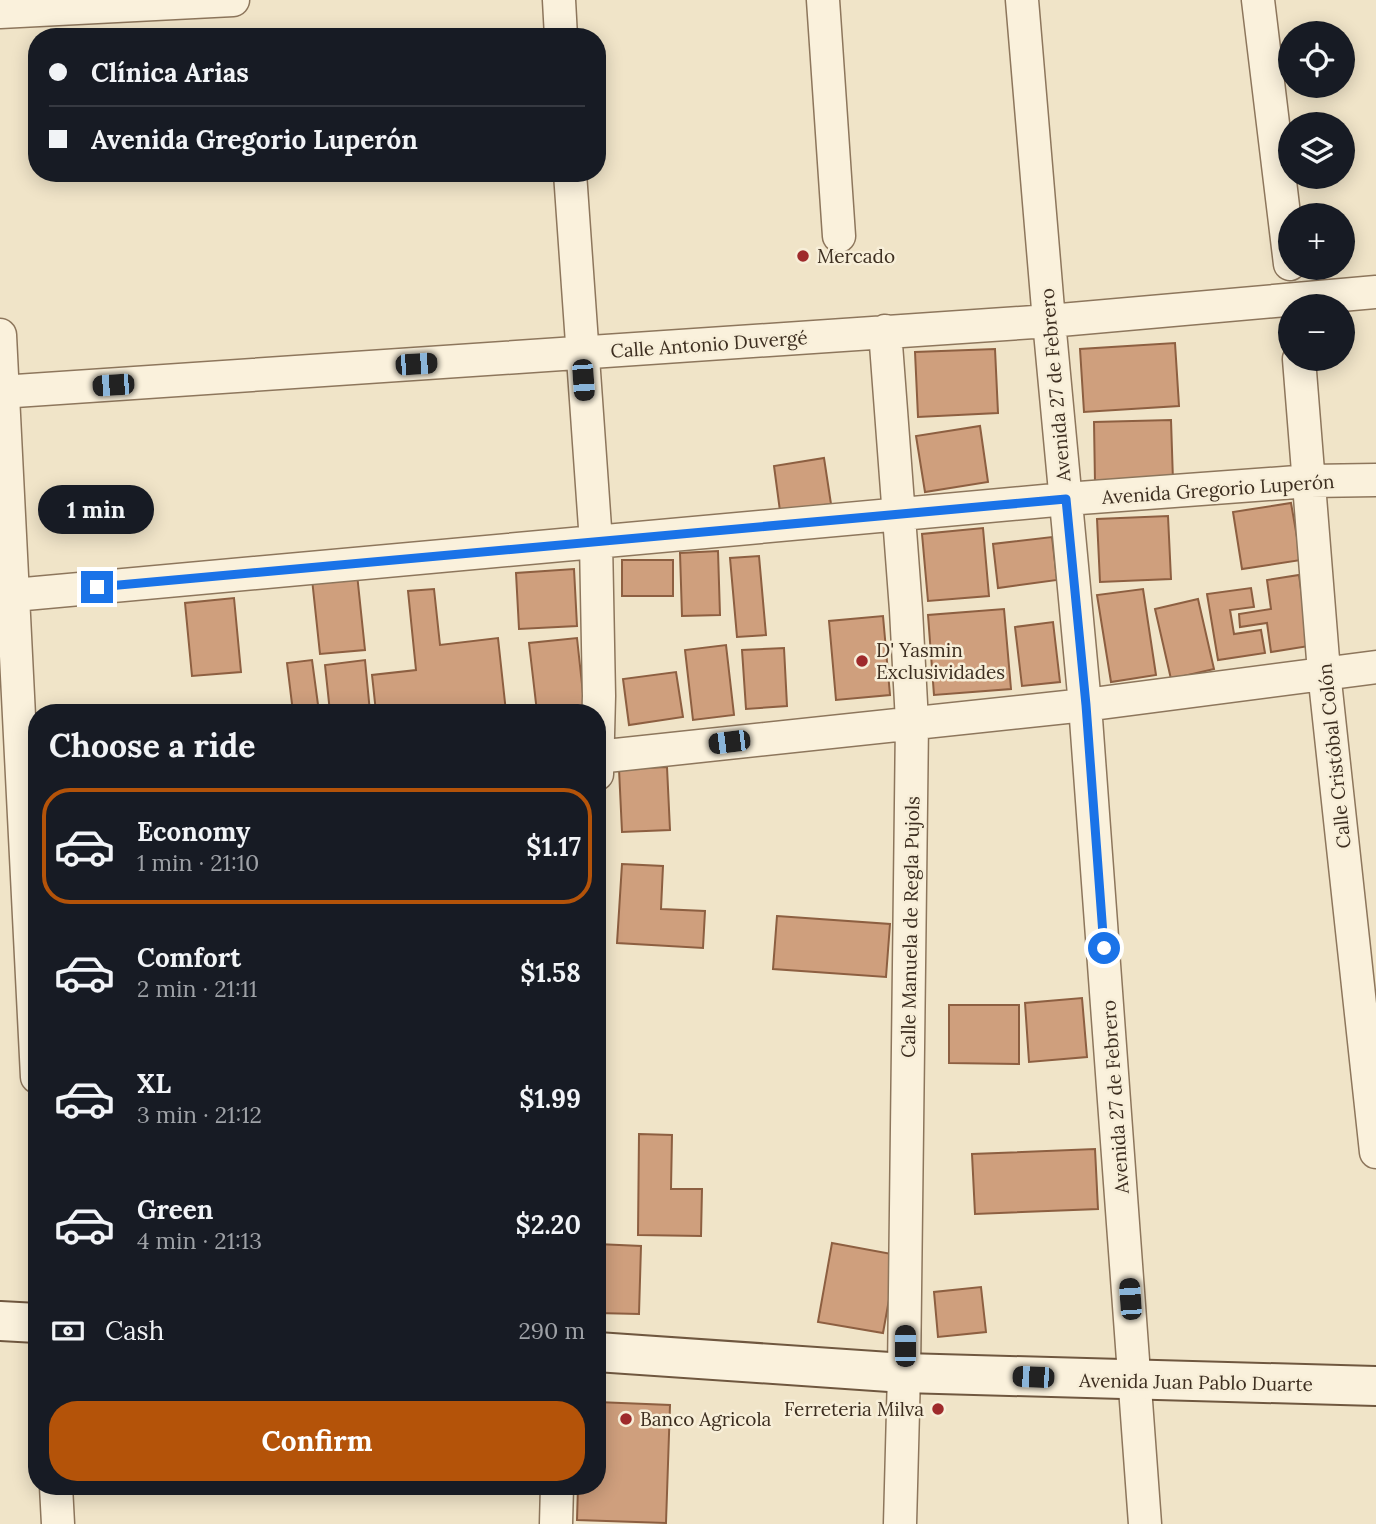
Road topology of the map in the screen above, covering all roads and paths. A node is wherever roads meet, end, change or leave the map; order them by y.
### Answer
1 (233, 0) edge
2 (559, 0) edge
3 (823, 0) edge
4 (1022, 0) edge
5 (1258, 0) edge
6 (0, 12) edge
7 (561, 28) edge
8 (571, 182) edge
9 (839, 236) dead end
10 (1292, 284) edge
11 (1376, 292) edge
12 (1049, 321) junction
13 (885, 331) junction
14 (0, 335) edge
15 (581, 353) junction
16 (1300, 371) edge
17 (1, 392) edge
18 (1376, 480) edge
19 (1310, 481) junction
20 (1066, 499) junction
21 (900, 516) junction
22 (596, 542) junction
23 (14, 595) junction
24 (1376, 667) edge
25 (1324, 672) junction
26 (599, 704) edge
27 (1086, 705) junction
28 (912, 722) junction
29 (606, 762) edge
30 (20, 817) edge
31 (28, 939) edge
32 (1376, 1152) edge
33 (0, 1321) edge
34 (28, 1323) edge
35 (606, 1353) edge
36 (904, 1373) junction
37 (1136, 1380) junction
38 (1376, 1386) edge
39 (56, 1495) edge
40 (556, 1495) edge
41 (58, 1524) edge
42 (556, 1524) edge
43 (900, 1524) edge
44 (1145, 1524) edge

1 - 6 street
2 - 7 street
3 - 9 street
4 - 12 street, Avenida 27 de Febrero
5 - 10 street
8 - 15 street
10 - 11 street, Calle Antonio Duvergé
10 - 12 street, Calle Antonio Duvergé
12 - 13 street, Calle Antonio Duvergé
12 - 20 street, Avenida 27 de Febrero
13 - 15 street, Calle Antonio Duvergé
13 - 21 street, Calle Manuela de Regla Pujols
14 - 17 street
15 - 17 street, Calle Antonio Duvergé
15 - 22 street
16 - 19 street, Calle Cristóbal Colón
17 - 23 street
18 - 19 street, Avenida Gregorio Luperón
19 - 20 street, Avenida Gregorio Luperón
19 - 25 street, Calle Cristóbal Colón
20 - 21 street, Avenida Gregorio Luperón
20 - 27 street, Avenida 27 de Febrero
21 - 22 street, Avenida Gregorio Luperón
21 - 28 street, Calle Manuela de Regla Pujols
22 - 23 street, Avenida Gregorio Luperón
22 - 26 street
23 - 30 street
24 - 25 street
25 - 27 street
25 - 32 street, Calle Cristóbal Colón
27 - 28 street
27 - 37 street, Avenida 27 de Febrero
28 - 29 street
28 - 36 street, Calle Manuela de Regla Pujols
30 - 31 street
33 - 34 main road
35 - 36 main road, Avenida Juan Pablo Duarte
36 - 37 main road, Avenida Juan Pablo Duarte
36 - 43 street, Calle Manuela de Regla Pujols
37 - 38 main road, Avenida Juan Pablo Duarte
37 - 44 street, Avenida 27 de Febrero
39 - 41 street
40 - 42 street

